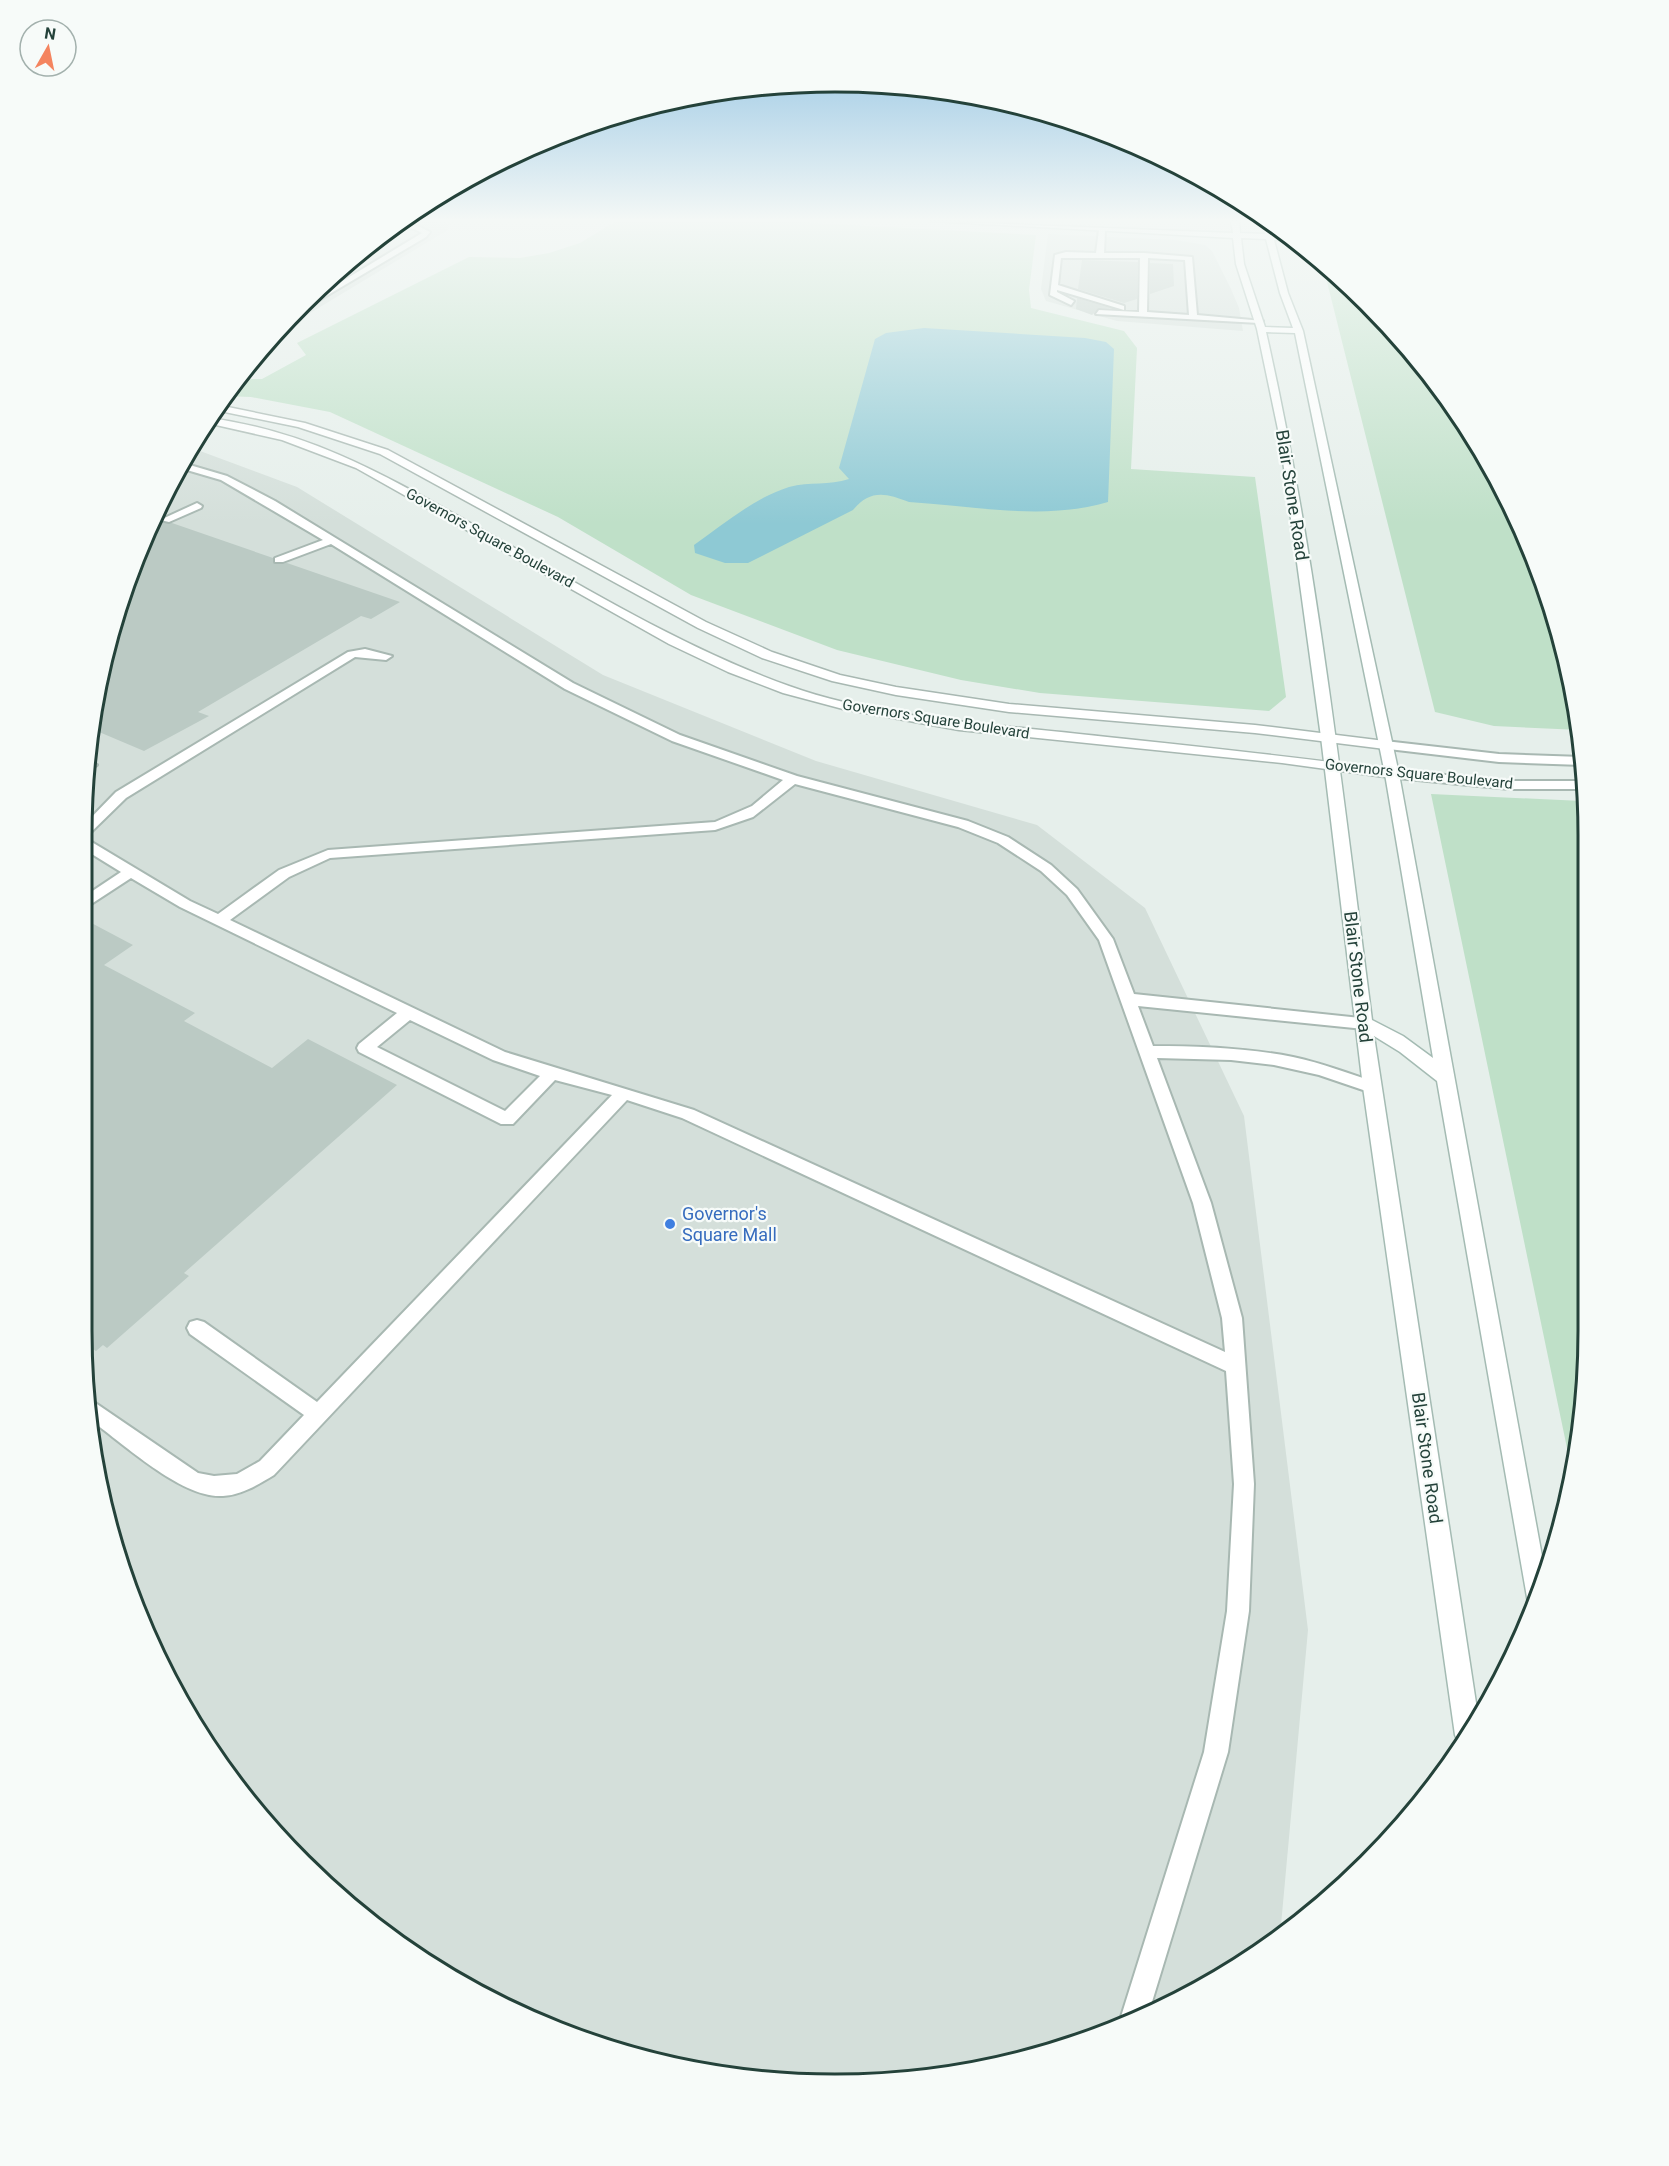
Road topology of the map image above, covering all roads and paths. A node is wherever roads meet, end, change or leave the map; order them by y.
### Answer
1 (1232, 322) edge
2 (1259, 322) edge
3 (1296, 322) edge
4 (1260, 325) junction
5 (1299, 331) junction
6 (226, 409) edge
7 (217, 423) edge
8 (189, 467) edge
9 (197, 506) dead end
10 (165, 520) dead end
11 (332, 540) junction
12 (279, 560) dead end
13 (730, 638) junction
14 (698, 653) junction
15 (386, 656) dead end
16 (1328, 737) junction
17 (1385, 745) junction
18 (1573, 761) edge
19 (1330, 765) junction
20 (1392, 774) junction
21 (792, 779) junction
22 (1576, 785) edge
23 (92, 825) edge
24 (92, 848) edge
25 (132, 871) junction
26 (92, 898) edge
27 (219, 921) junction
28 (1126, 999) junction
29 (409, 1012) junction
30 (1364, 1023) junction
31 (1146, 1052) junction
32 (550, 1075) junction
33 (1445, 1078) junction
34 (1372, 1087) junction
35 (624, 1093) junction
36 (197, 1328) dead end
37 (1237, 1367) junction
38 (96, 1412) edge
39 (318, 1414) junction
40 (1535, 1578) edge
41 (1466, 1722) edge
42 (1136, 2010) edge

1 - 4 lane
2 - 4 main road, Blair Stone Road
3 - 5 main road, Blair Stone Road
4 - 5 main road
4 - 16 main road, Blair Stone Road
5 - 17 main road, Blair Stone Road
6 - 13 main road, Governors Square Boulevard
7 - 14 main road, Governors Square Boulevard
8 - 11 lane
9 - 10 lane
11 - 12 lane
11 - 21 lane
13 - 14 main road
13 - 16 main road, Governors Square Boulevard
14 - 19 main road, Governors Square Boulevard
15 - 23 lane
16 - 17 main road, Governors Square Boulevard
16 - 19 main road, Blair Stone Road
17 - 18 lane, Governors Square Boulevard
17 - 20 main road, Blair Stone Road
19 - 20 main road, Governors Square Boulevard
19 - 30 main road, Blair Stone Road
20 - 22 lane, Governors Square Boulevard
20 - 33 main road, Blair Stone Road
21 - 27 lane
21 - 28 lane
24 - 25 lane
25 - 26 lane
25 - 27 lane
27 - 29 lane
28 - 30 lane
28 - 31 lane
29 - 32 lane
29 - 32 lane
30 - 33 main road
30 - 34 main road, Blair Stone Road
31 - 34 lane
31 - 37 lane
32 - 35 lane
33 - 40 main road, Blair Stone Road
34 - 41 main road, Blair Stone Road
35 - 37 lane
35 - 39 lane
36 - 39 lane
37 - 42 lane
38 - 39 lane

